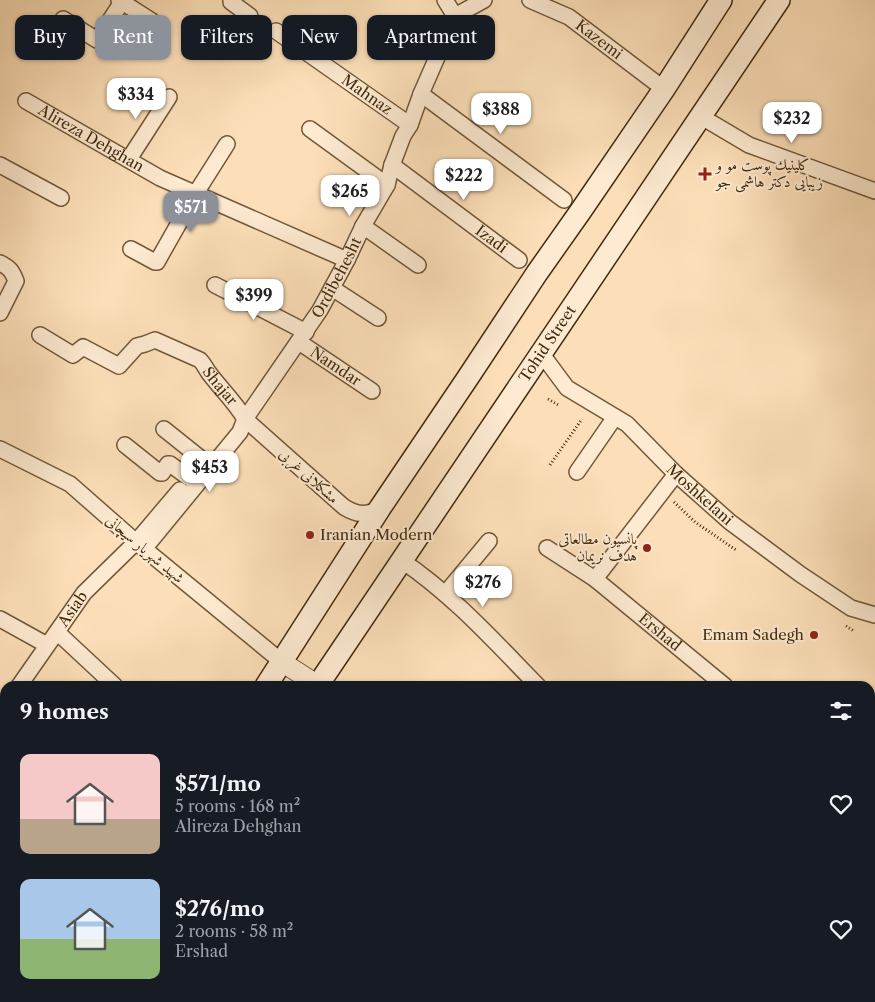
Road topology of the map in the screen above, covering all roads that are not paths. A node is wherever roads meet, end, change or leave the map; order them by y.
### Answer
1 (231, 0) edge
2 (445, 0) edge
3 (484, 0) edge
4 (530, 0) edge
5 (721, 0) edge
6 (779, 0) edge
7 (120, 1) edge
8 (556, 5) edge
9 (142, 15) edge
10 (249, 15) edge
11 (454, 15) edge
12 (457, 15) edge
13 (276, 31) dead end
14 (85, 32) edge
15 (436, 60) edge
16 (664, 89) junction
17 (421, 94) junction
18 (168, 97) dead end
19 (26, 100) dead end
20 (700, 116) junction
21 (410, 125) junction
22 (310, 129) dead end
23 (227, 144) dead end
24 (129, 160) junction
25 (0, 165) edge
26 (392, 165) junction
27 (387, 185) junction
28 (875, 191) edge
29 (196, 193) junction
30 (61, 198) dead end
31 (564, 200) dead end
32 (363, 226) junction
33 (131, 250) dead end
34 (347, 260) junction
35 (519, 260) dead end
36 (0, 263) edge
37 (418, 266) dead end
38 (215, 284) dead end
39 (332, 288) junction
40 (0, 314) edge
41 (378, 318) dead end
42 (40, 335) dead end
43 (303, 337) junction
44 (541, 353) junction
45 (372, 391) dead end
46 (615, 417) junction
47 (244, 419) junction
48 (164, 429) dead end
49 (125, 444) dead end
50 (0, 449) edge
51 (204, 461) junction
52 (577, 472) dead end
53 (676, 474) junction
54 (189, 478) junction
55 (380, 508) junction
56 (489, 541) dead end
57 (140, 545) junction
58 (547, 548) dead end
59 (402, 560) junction
60 (595, 579) junction
61 (445, 594) junction
62 (875, 615) edge
63 (0, 619) edge
64 (57, 632) junction
65 (48, 645) junction
66 (282, 662) junction
67 (23, 681) edge
68 (110, 681) edge
69 (269, 681) edge
70 (310, 681) edge
71 (320, 681) edge
72 (533, 681) edge
73 (719, 681) edge

1 - 10 street
2 - 11 street
3 - 12 street
4 - 8 street, Kazemi
5 - 16 main road
6 - 20 main road, Tohid Street
7 - 9 street
7 - 14 street
8 - 16 street, Kazemi
13 - 21 street, Mahnaz
15 - 17 street, Ordibehesht
16 - 55 main road
17 - 21 street, Ordibehesht
17 - 31 street
18 - 24 street
19 - 24 street, Alireza Dehghan
20 - 28 street
20 - 44 main road, Tohid Street
21 - 26 street, Ordibehesht
22 - 27 street
23 - 29 street
24 - 29 street, Alireza Dehghan
25 - 30 street
26 - 27 street, Ordibehesht
26 - 35 street, Izadi
27 - 32 street, Ordibehesht
29 - 33 street
29 - 34 street, Alireza Dehghan
32 - 34 street, Ordibehesht
32 - 37 street
34 - 39 street, Ordibehesht
36 - 40 street
38 - 43 street, Namdar
39 - 41 street
39 - 43 street, Ordibehesht
42 - 47 street, Shajar
43 - 45 street, Namdar
43 - 47 street, Ordibehesht
44 - 46 street, Moshkelani
44 - 59 main road, Tohid Street
46 - 52 street
46 - 53 street, Moshkelani
47 - 51 street, Ordibehesht
47 - 55 street, مشکلانی غربی
47 - 57 street, Ordibehesht
48 - 51 street
49 - 54 street
50 - 57 street, شهید شهریار سیچانی
51 - 54 street, Ordibehesht
53 - 60 street
53 - 62 street, Moshkelani
54 - 57 street, Ordibehesht
55 - 66 main road
56 - 61 street
57 - 64 street, Asiab
57 - 66 street, شهید شهریار سیچانی
58 - 60 street, Ershad
59 - 61 street
59 - 71 main road, Tohid Street
60 - 73 street, Ershad
61 - 72 street
63 - 65 street
64 - 65 street, Asiab
64 - 68 street
65 - 67 street, Asiab
66 - 69 main road
66 - 70 street

